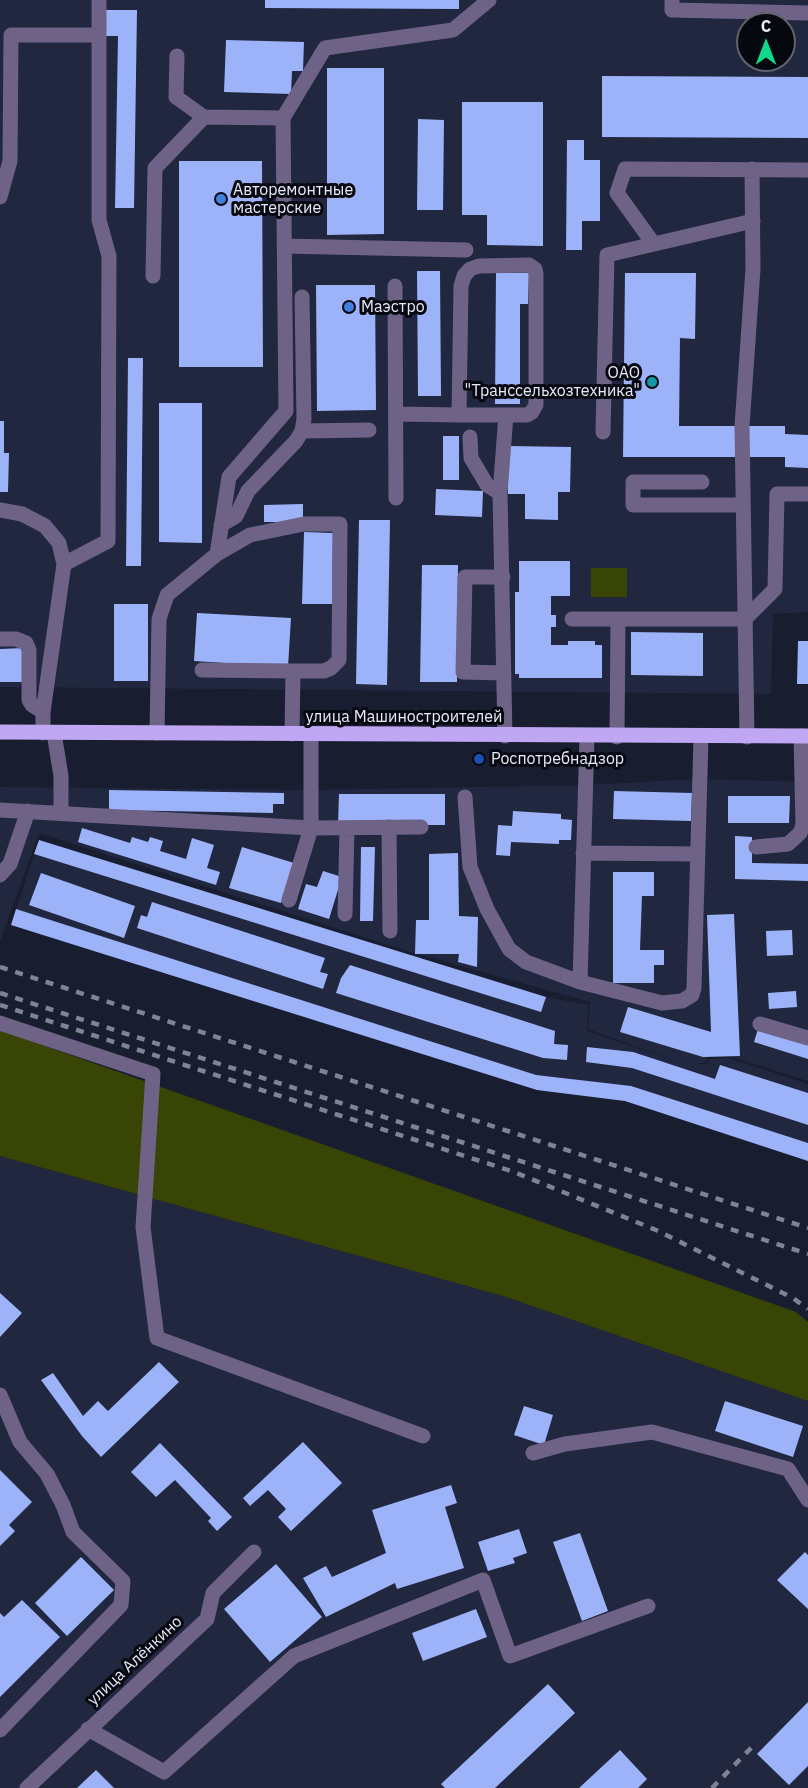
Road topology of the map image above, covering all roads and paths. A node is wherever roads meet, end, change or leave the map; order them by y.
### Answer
1 (99, 0) edge
2 (489, 0) edge
3 (672, 0) edge
4 (808, 13) edge
5 (99, 35) junction
6 (177, 56) dead end
7 (204, 117) junction
8 (283, 118) junction
9 (752, 169) junction
10 (808, 170) edge
11 (0, 197) edge
12 (753, 221) junction
13 (653, 243) junction
14 (284, 246) junction
15 (466, 250) dead end
16 (153, 276) dead end
17 (395, 286) dead end
18 (302, 297) dead end
19 (398, 414) junction
20 (459, 415) junction
21 (506, 415) junction
22 (369, 430) dead end
23 (302, 431) junction
24 (603, 432) dead end
25 (470, 437) dead end
26 (702, 482) dead end
27 (500, 493) junction
28 (808, 494) edge
29 (396, 498) dead end
30 (743, 506) junction
31 (0, 510) edge
32 (221, 525) junction
33 (217, 554) junction
34 (64, 564) junction
35 (502, 577) junction
36 (572, 619) dead end
37 (618, 619) junction
38 (745, 619) junction
39 (0, 639) edge
40 (202, 670) dead end
41 (293, 671) junction
42 (504, 673) junction
43 (43, 712) junction
44 (0, 732) edge
45 (49, 733) junction
46 (157, 733) junction
47 (292, 734) junction
48 (311, 734) junction
49 (505, 736) junction
50 (586, 736) junction
51 (700, 736) junction
52 (805, 736) edge
53 (617, 737) junction
54 (747, 737) junction
55 (465, 797) dead end
56 (0, 810) edge
57 (28, 811) junction
58 (61, 812) junction
59 (388, 827) junction
60 (421, 827) dead end
61 (311, 828) junction
62 (348, 828) junction
63 (756, 847) dead end
64 (584, 853) junction
65 (698, 854) junction
66 (0, 875) edge
67 (289, 900) dead end
68 (345, 914) dead end
69 (390, 931) dead end
70 (580, 982) junction
71 (0, 1023) edge
72 (760, 1024) dead end
73 (808, 1038) edge
74 (0, 1395) edge
75 (423, 1436) dead end
76 (533, 1453) dead end
77 (808, 1500) edge
78 (254, 1552) dead end
79 (648, 1605) dead end
80 (88, 1729) junction
81 (0, 1730) edge
82 (27, 1788) edge

1 - 5 lane
2 - 8 lane
3 - 4 lane
5 - 11 lane
5 - 34 lane
6 - 7 lane
7 - 8 lane
7 - 16 lane
8 - 14 lane
9 - 10 lane
9 - 12 lane
9 - 13 lane
12 - 13 lane
12 - 30 lane
13 - 24 lane
14 - 15 lane
14 - 32 lane
17 - 19 lane
18 - 23 lane
19 - 20 lane
19 - 29 lane
20 - 21 lane
20 - 21 lane
21 - 27 lane
22 - 23 lane
23 - 32 lane
25 - 27 lane
26 - 30 lane
27 - 35 lane
28 - 38 lane
30 - 38 lane
31 - 34 lane
32 - 33 lane
33 - 41 lane
33 - 46 lane
34 - 43 lane
35 - 42 lane
35 - 42 lane
36 - 37 lane
37 - 38 lane
37 - 53 lane
38 - 54 lane
39 - 43 lane
40 - 41 lane
41 - 47 lane
42 - 49 lane
43 - 45 lane
44 - 45 main road, улица Машиностроителей
45 - 46 main road, улица Машиностроителей
45 - 58 lane
46 - 47 main road, улица Машиностроителей
47 - 48 main road, улица Машиностроителей
48 - 49 main road, улица Машиностроителей
48 - 61 lane
49 - 50 main road, улица Машиностроителей
50 - 53 main road, улица Машиностроителей
50 - 64 lane
51 - 53 main road, улица Машиностроителей
51 - 54 main road, улица Машиностроителей
51 - 65 lane
52 - 54 main road, улица Машиностроителей
52 - 63 lane
55 - 70 lane
56 - 57 lane
57 - 58 lane
57 - 66 lane
58 - 61 lane
59 - 60 lane
59 - 62 lane
59 - 69 lane
61 - 62 lane
61 - 67 lane
62 - 68 lane
64 - 65 lane
64 - 70 lane
65 - 70 lane
71 - 75 lane
72 - 73 lane
74 - 81 lane
76 - 77 lane
78 - 80 lane, улица Алёнкино
79 - 80 lane
80 - 82 lane, улица Алёнкино

